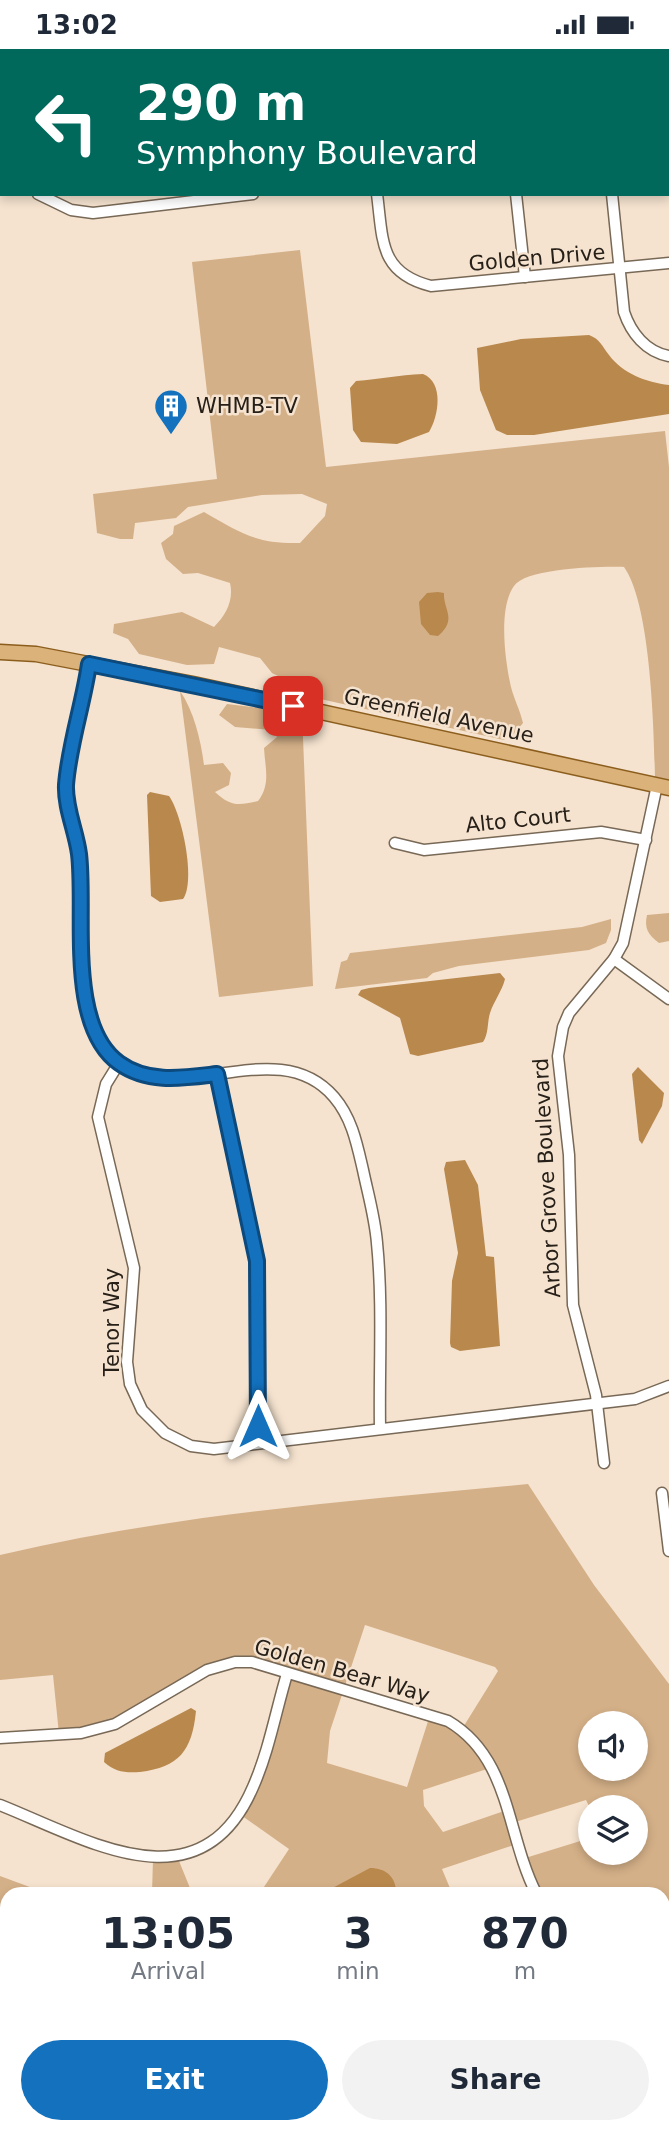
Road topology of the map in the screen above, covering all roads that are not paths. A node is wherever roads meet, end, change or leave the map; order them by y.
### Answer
1 (42, 196) edge
2 (377, 196) edge
3 (516, 196) edge
4 (612, 196) edge
5 (211, 197) edge
6 (669, 263) edge
7 (620, 269) junction
8 (525, 277) junction
9 (669, 356) edge
10 (0, 644) edge
11 (0, 652) edge
12 (36, 654) junction
13 (89, 664) junction
14 (663, 786) edge
15 (646, 840) junction
16 (395, 843) dead end
17 (614, 959) junction
18 (669, 999) edge
19 (119, 1063) junction
20 (217, 1074) junction
21 (669, 1386) edge
22 (597, 1403) junction
23 (380, 1428) junction
24 (258, 1443) junction
25 (604, 1463) dead end
26 (662, 1493) dead end
27 (669, 1551) edge
28 (287, 1674) junction
29 (0, 1738) edge
30 (0, 1805) edge
31 (534, 1887) edge

1 - 5 street
2 - 8 street, Golden Drive
3 - 8 street
4 - 7 street
6 - 7 street, Golden Drive
7 - 8 street, Golden Drive
7 - 9 street
10 - 12 main road, Greenfield Avenue
11 - 12 main road, Greenfield Avenue
12 - 13 main road, Greenfield Avenue
13 - 14 main road, Greenfield Avenue
13 - 19 street
14 - 15 street, Arbor Grove Boulevard
15 - 16 street, Alto Court
15 - 17 street, Arbor Grove Boulevard
17 - 18 street
17 - 22 street, Arbor Grove Boulevard
19 - 20 street
19 - 24 street, Tenor Way
20 - 23 street
20 - 24 street
21 - 22 street, Tenor Way
22 - 23 street, Tenor Way
22 - 25 street, Arbor Grove Boulevard
23 - 24 street, Tenor Way
26 - 27 street
28 - 29 street, Golden Bear Way
28 - 30 street
28 - 31 street, Golden Bear Way

